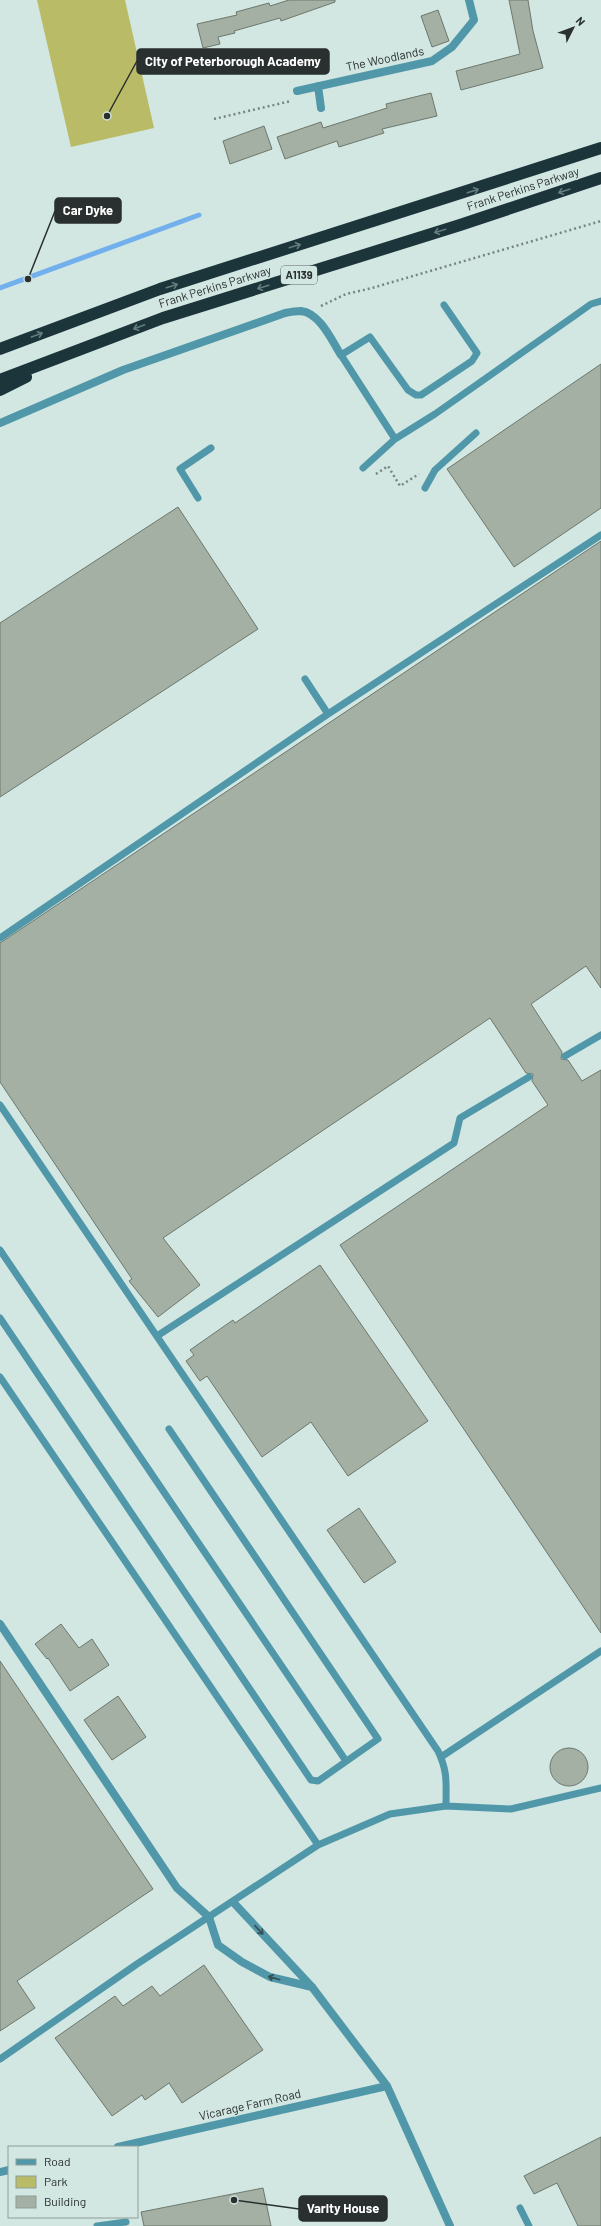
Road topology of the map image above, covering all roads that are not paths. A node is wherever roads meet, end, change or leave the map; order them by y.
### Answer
1 (469, 0) edge
2 (318, 86) junction
3 (297, 91) road end
4 (321, 108) dead end
5 (601, 148) edge
6 (601, 178) edge
7 (601, 301) edge
8 (444, 305) dead end
9 (92, 345) junction
10 (0, 349) edge
11 (341, 355) junction
12 (0, 380) edge
13 (0, 390) edge
14 (0, 423) edge
15 (476, 433) dead end
16 (395, 439) junction
17 (211, 448) dead end
18 (363, 468) dead end
19 (425, 488) dead end
20 (198, 498) dead end
21 (601, 535) edge
22 (305, 679) dead end
23 (328, 714) junction
24 (0, 938) edge
25 (601, 1035) edge
26 (565, 1056) dead end
27 (529, 1077) dead end
28 (0, 1105) edge
29 (0, 1250) edge
30 (0, 1318) edge
31 (157, 1336) junction
32 (0, 1377) edge
33 (169, 1429) dead end
34 (0, 1624) edge
35 (601, 1651) edge
36 (441, 1757) junction
37 (346, 1761) junction
38 (601, 1788) edge
39 (446, 1806) junction
40 (318, 1845) junction
41 (233, 1902) junction
42 (209, 1917) junction
43 (312, 1986) junction
44 (0, 2059) edge
45 (387, 2086) junction
46 (122, 2146) edge
47 (520, 2208) dead end
48 (126, 2222) edge
49 (97, 2226) edge
50 (450, 2226) edge
51 (529, 2226) edge

1 - 2 street, The Woodlands
2 - 3 street, The Woodlands
2 - 4 street
10 -> 5 highway, Frank Perkins Parkway / A1139
6 -> 9 highway, Frank Perkins Parkway / A1139
7 - 16 lane
8 - 11 lane
9 - 12 highway, Frank Perkins Parkway / A1139
9 - 13 highway
11 - 14 street
11 - 16 lane
15 - 19 lane
16 - 18 lane
17 - 20 lane
21 - 23 lane
22 - 23 lane
23 - 24 lane
25 - 26 lane
27 - 31 lane
28 - 31 lane
29 - 37 lane
30 - 37 lane
31 - 36 lane
32 - 40 lane
33 - 37 lane
34 - 42 street
35 - 36 lane
36 - 39 lane
38 - 39 lane
39 - 40 lane
40 - 41 lane
41 - 42 lane
41 -> 43 street
43 -> 42 street
42 - 44 lane
43 - 45 street
45 - 46 street, Vicarage Farm Road
45 - 50 street
47 - 51 lane
48 - 49 lane

